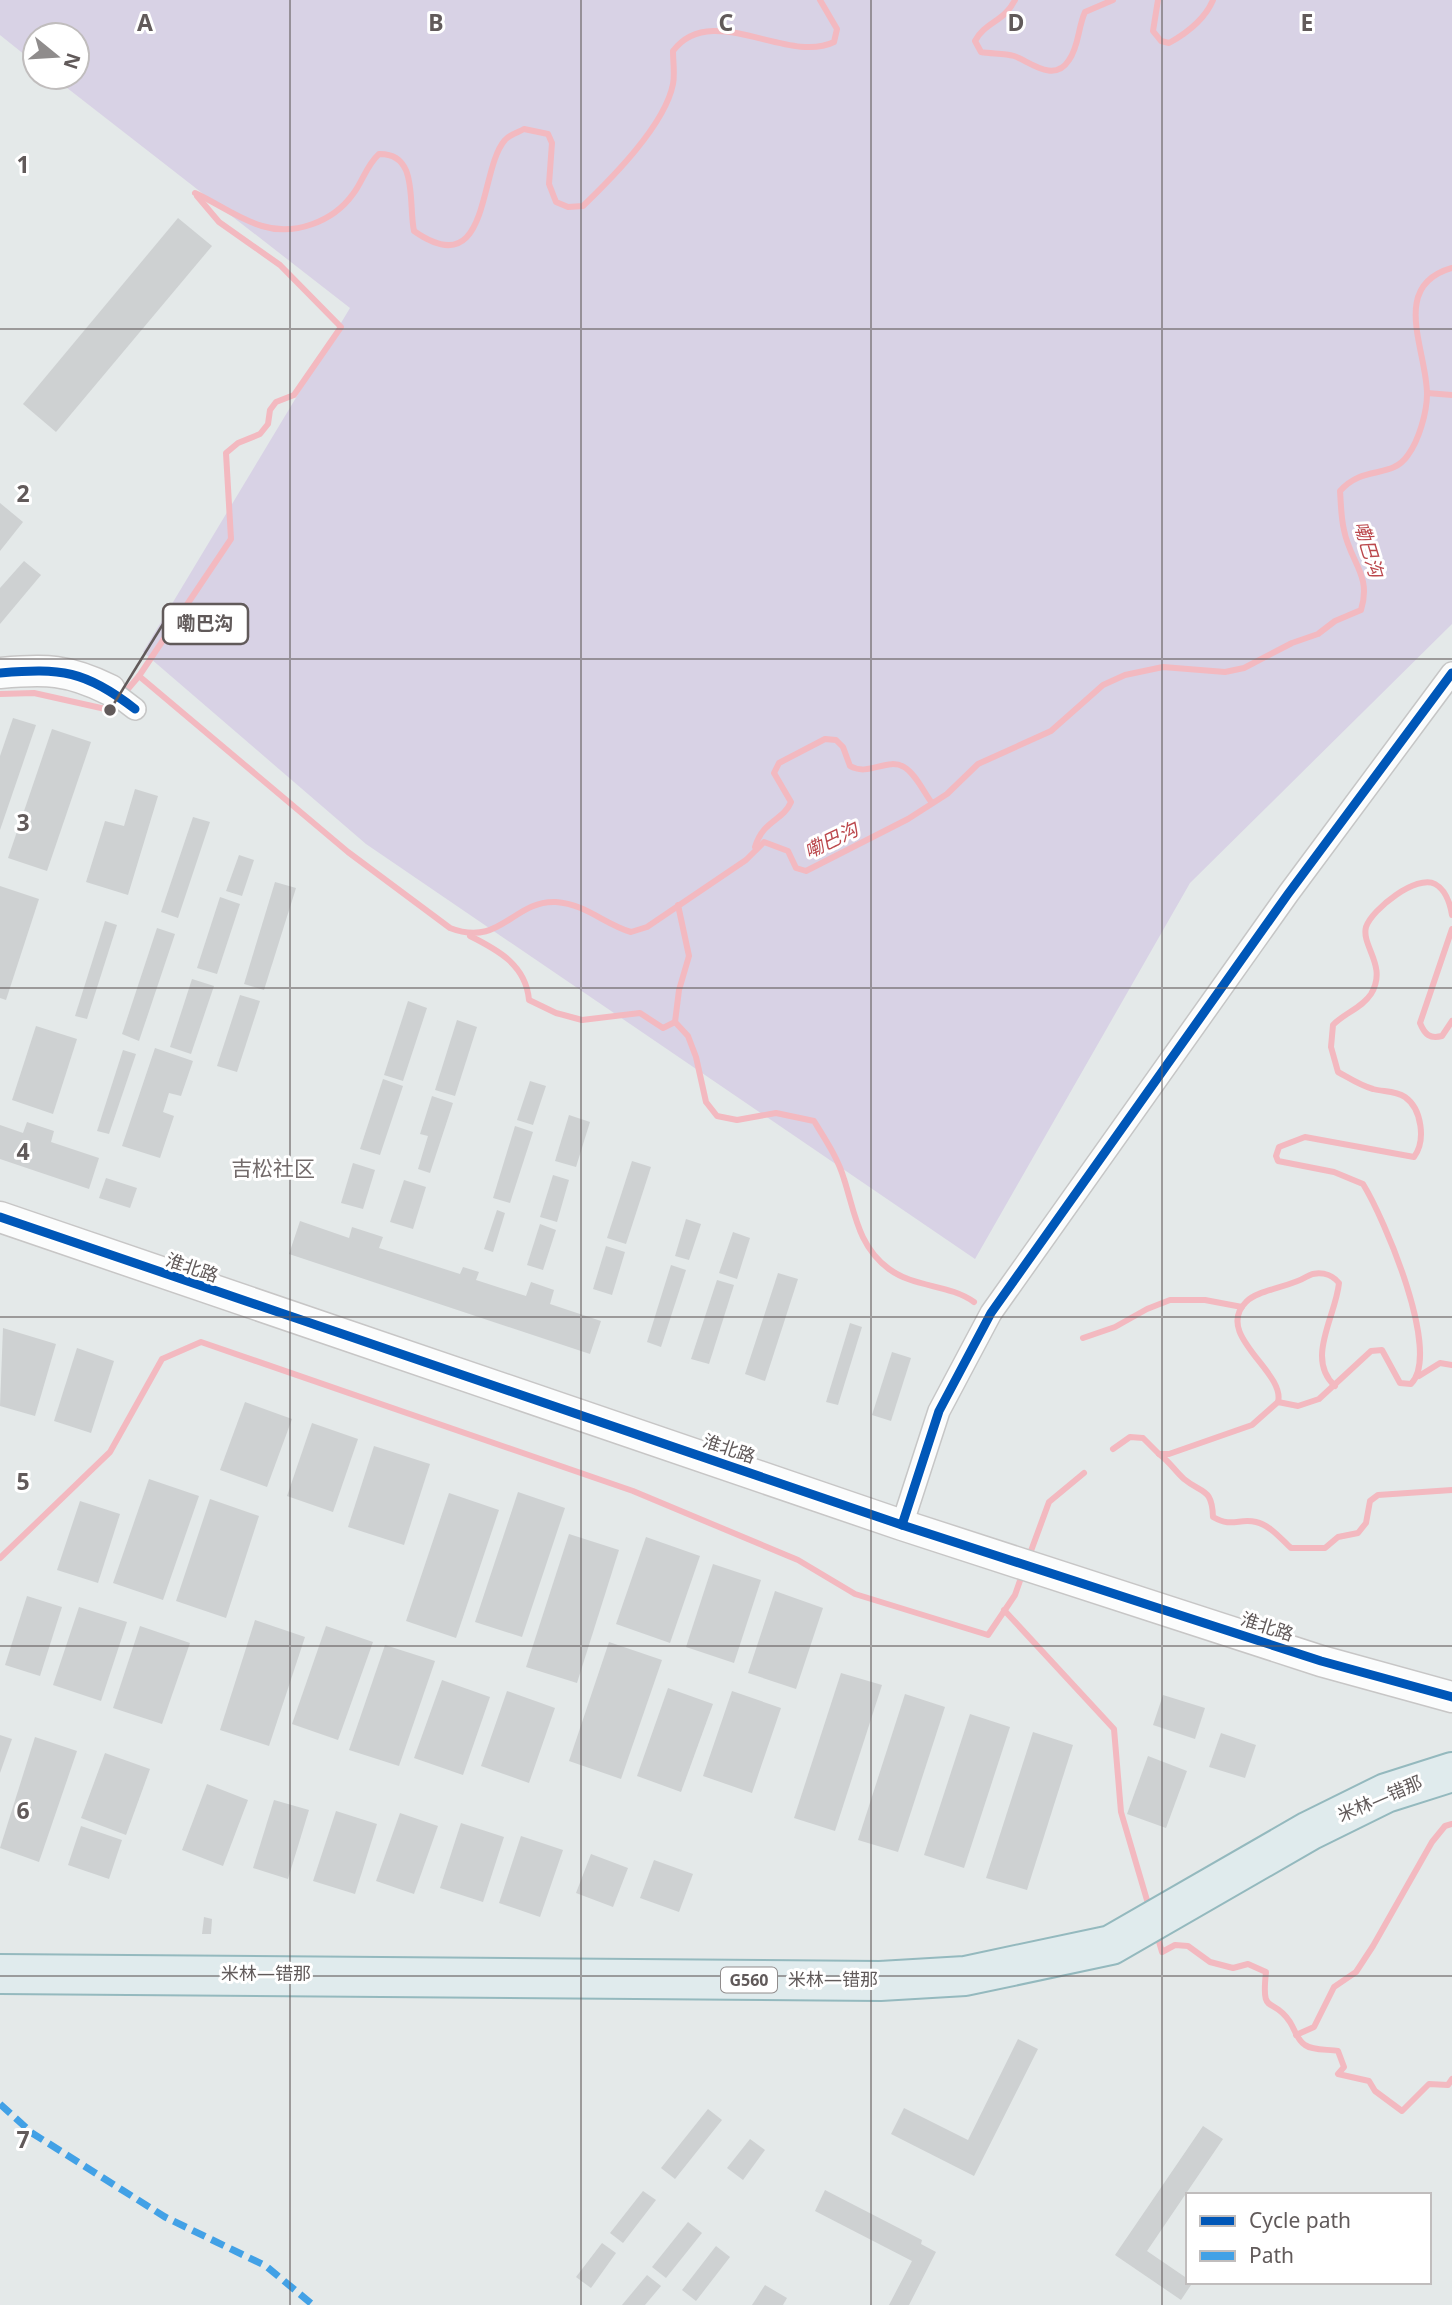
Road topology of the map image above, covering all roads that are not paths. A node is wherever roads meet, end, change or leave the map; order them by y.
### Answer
1 (0, 673) edge
2 (1452, 673) edge
3 (110, 690) joint
4 (135, 709) dead end
5 (0, 1217) edge
6 (902, 1525) junction
7 (1452, 1696) edge
8 (1452, 1772) edge
9 (0, 1974) edge

1 - 3 street
2 - 6 street
3 - 4 street
5 - 6 street, 淮北路
6 - 7 street, 淮北路
8 - 9 highway, 米林—错那 / G560

